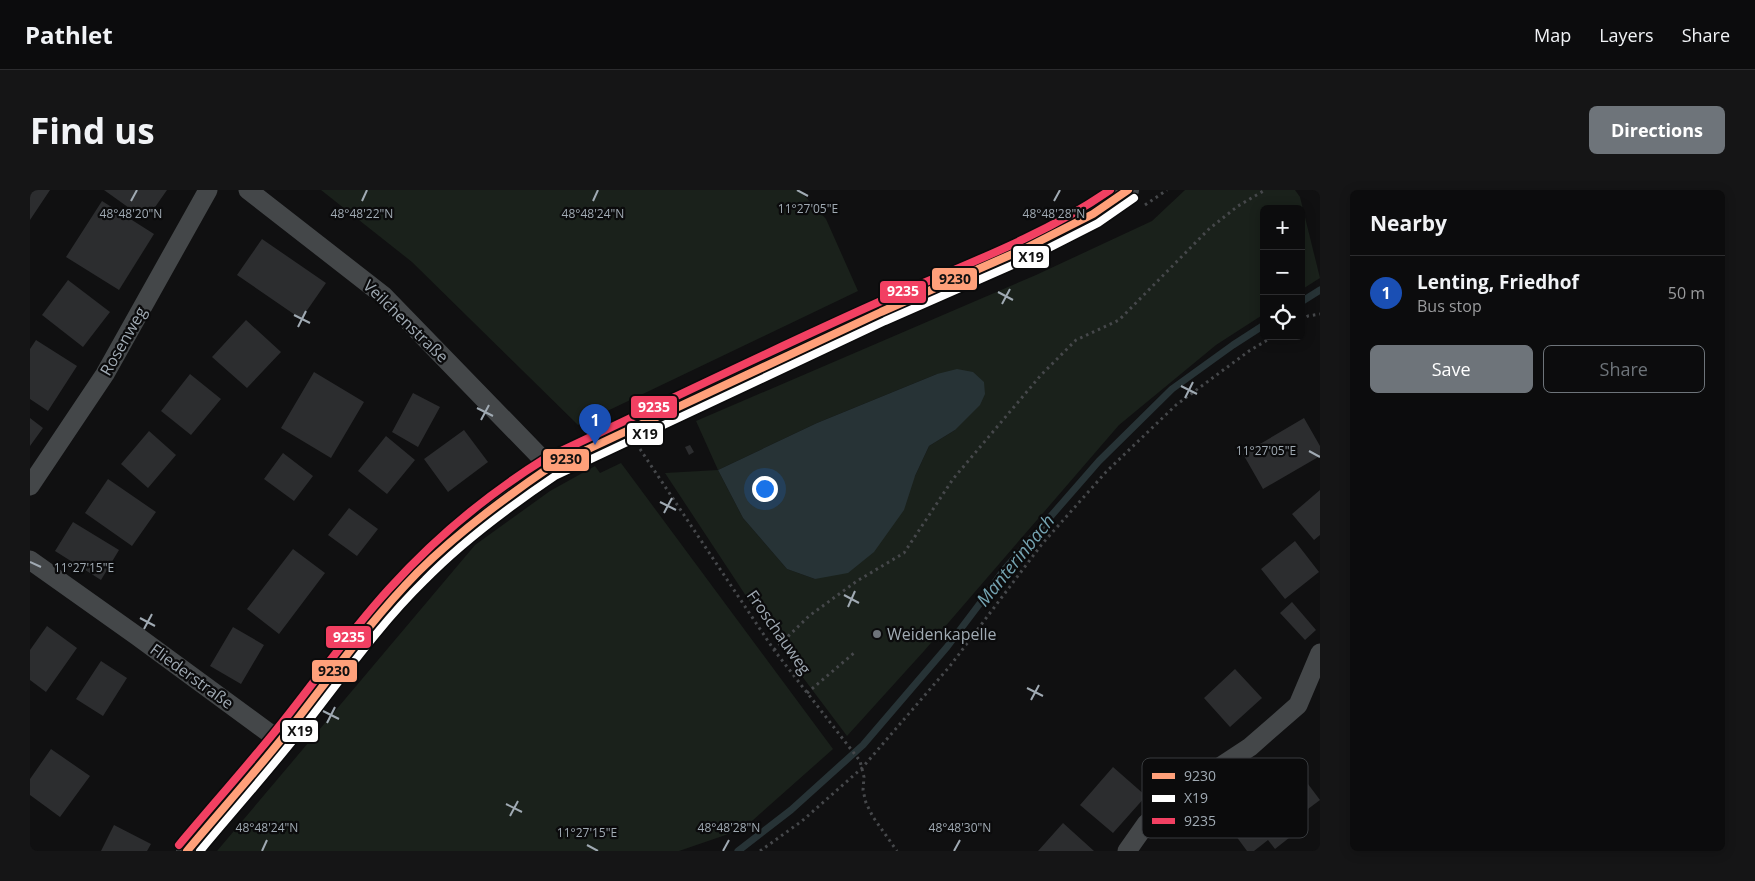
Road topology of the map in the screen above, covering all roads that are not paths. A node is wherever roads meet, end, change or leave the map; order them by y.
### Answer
1 (208, 190) edge
2 (248, 190) edge
3 (1134, 200) edge
4 (550, 467) junction
5 (30, 486) edge
6 (30, 560) edge
7 (1320, 653) edge
8 (1320, 686) edge
9 (1298, 705) junction
10 (280, 741) junction
11 (1233, 758) edge
12 (1142, 830) edge
13 (186, 851) edge
14 (1127, 851) edge

1 - 5 street, Rosenweg
2 - 4 street, Veilchenstraße
3 - 4 street
4 - 10 street
6 - 10 street, Fliederstraße
7 - 9 street
8 - 9 street
9 - 11 street
10 - 13 street
12 - 14 street

